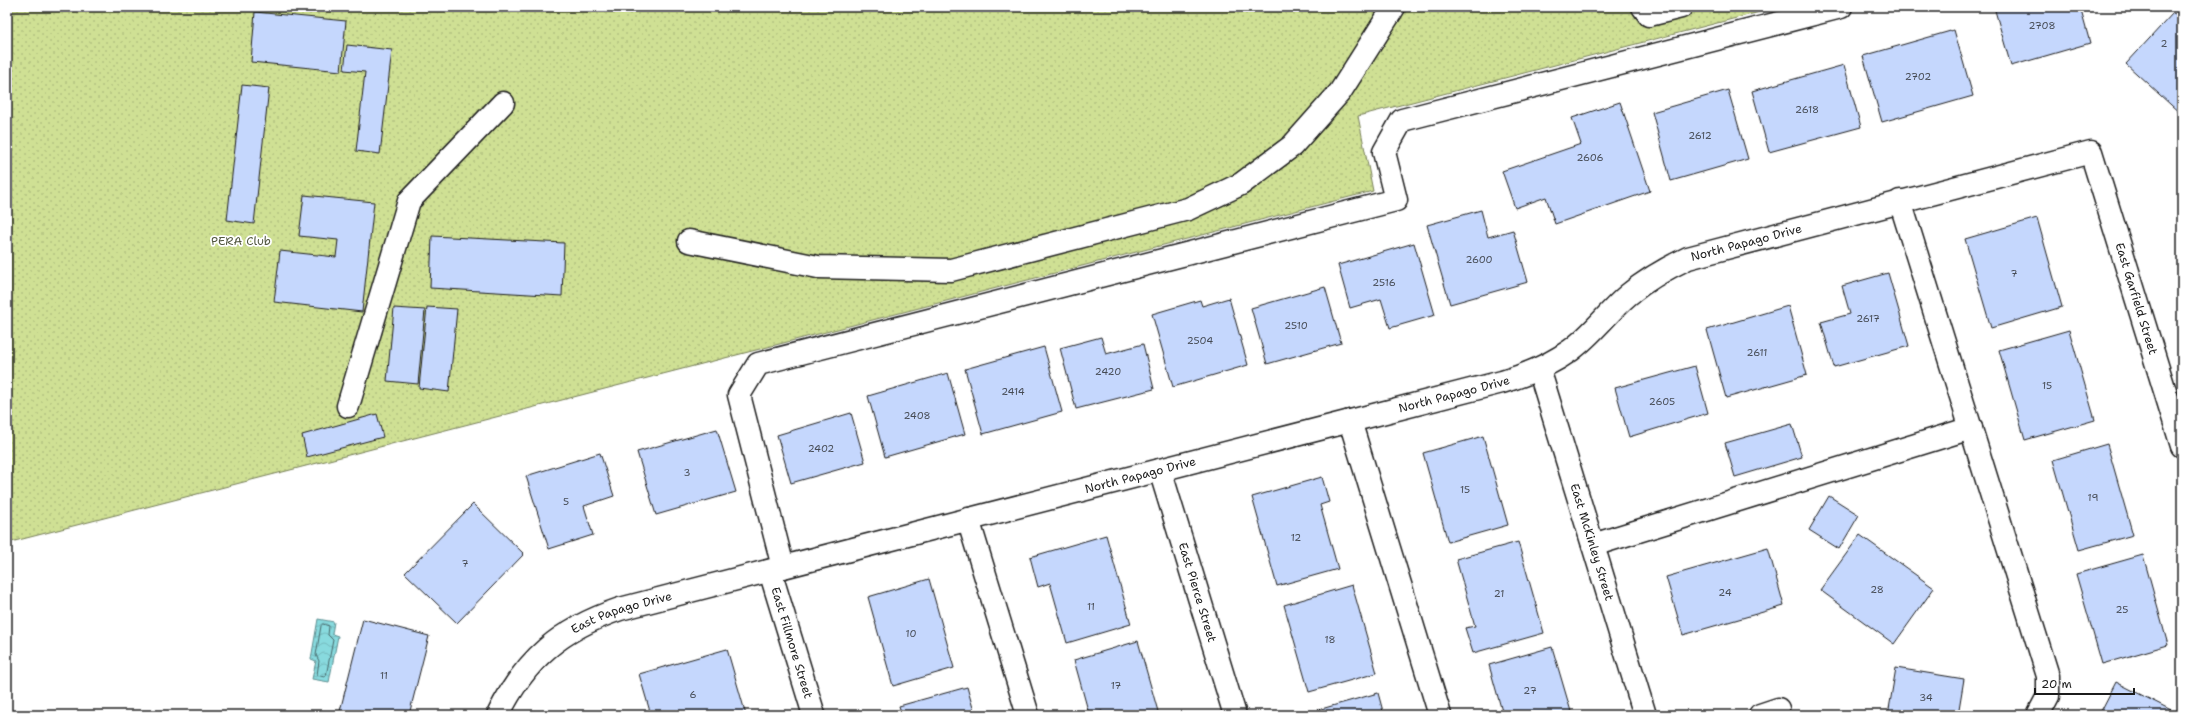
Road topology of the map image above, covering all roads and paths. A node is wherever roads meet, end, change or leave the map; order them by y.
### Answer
1 (1394, 7) edge
2 (1643, 7) edge
3 (1681, 7) edge
4 (1841, 7) edge
5 (503, 103) dead end
6 (2091, 152) joint
7 (1900, 201) junction
8 (689, 241) dead end
9 (1539, 369) junction
10 (348, 406) dead end
11 (1350, 421) junction
12 (1971, 428) junction
13 (2182, 446) edge
14 (1160, 470) junction
15 (968, 520) junction
16 (1593, 545) junction
17 (776, 569) junction
18 (498, 715) edge
19 (814, 715) edge
20 (1028, 715) edge
21 (1235, 715) edge
22 (1440, 715) edge
23 (1645, 715) edge
24 (2038, 715) edge

1 - 8 street
2 - 3 street
4 - 17 street, East Fillmore Street
5 - 10 street
6 - 7 street, North Papago Drive
6 - 13 street, East Garfield Street
7 - 9 street, North Papago Drive
7 - 12 street
9 - 11 street, North Papago Drive
9 - 16 street, East McKinley Street
11 - 14 street, North Papago Drive
11 - 22 street
12 - 16 street
12 - 24 street
14 - 15 street, North Papago Drive
14 - 21 street, East Pierce Street
15 - 17 street, North Papago Drive
15 - 20 street
16 - 23 street, East McKinley Street
17 - 18 street, East Papago Drive
17 - 19 street, East Fillmore Street

